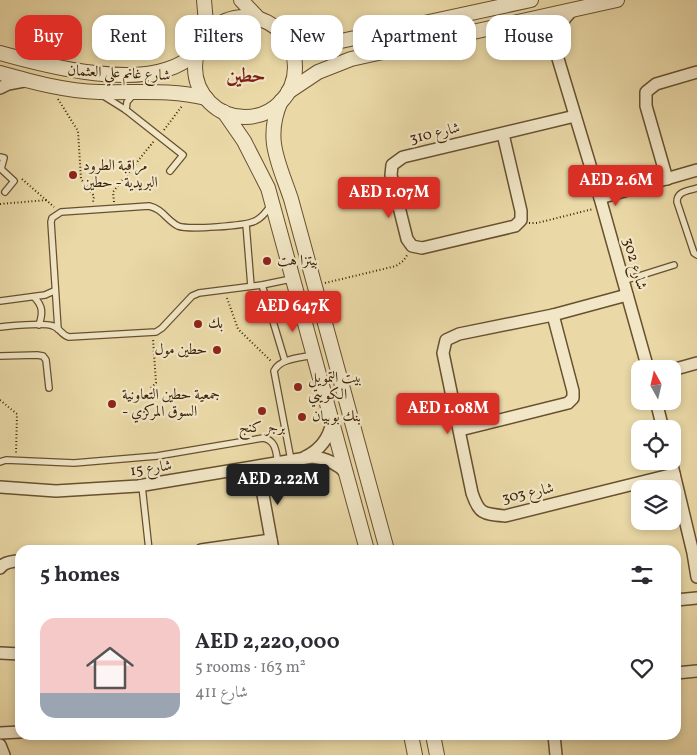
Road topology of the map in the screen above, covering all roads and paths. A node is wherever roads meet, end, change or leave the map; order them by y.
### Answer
1 (204, 0) edge
2 (241, 0) edge
3 (531, 0) edge
4 (617, 0) edge
5 (510, 2) edge
6 (574, 10) junction
7 (205, 15) edge
8 (255, 15) edge
9 (551, 15) edge
10 (568, 15) edge
11 (486, 29) edge
12 (343, 40) edge
13 (0, 54) edge
14 (187, 60) edge
15 (196, 60) edge
16 (294, 60) edge
17 (558, 60) edge
18 (697, 72) edge
19 (0, 73) edge
20 (118, 74) junction
21 (28, 81) junction
22 (50, 85) junction
23 (0, 88) edge
24 (97, 92) junction
25 (112, 92) junction
26 (137, 92) junction
27 (192, 94) junction
28 (285, 96) junction
29 (206, 98) junction
30 (126, 110) junction
31 (224, 112) junction
32 (575, 116) junction
33 (503, 134) junction
34 (159, 135) junction
35 (2, 157) edge
36 (1, 169) edge
37 (697, 170) edge
38 (170, 171) dead end
39 (18, 175) dead end
40 (667, 179) junction
41 (697, 188) edge
42 (5, 192) dead end
43 (291, 199) junction
44 (47, 200) junction
45 (601, 202) junction
46 (273, 203) junction
47 (0, 204) edge
48 (115, 208) junction
49 (91, 209) junction
50 (61, 212) junction
51 (521, 220) junction
52 (246, 224) junction
53 (412, 246) junction
54 (697, 256) edge
55 (674, 265) dead end
56 (294, 278) junction
57 (623, 281) junction
58 (262, 285) junction
59 (251, 286) junction
60 (316, 286) junction
61 (54, 291) junction
62 (627, 295) junction
63 (227, 296) dead end
64 (34, 297) junction
65 (0, 301) edge
66 (553, 315) junction
67 (39, 325) junction
68 (0, 327) edge
69 (58, 329) junction
70 (152, 332) junction
71 (0, 356) edge
72 (313, 356) junction
73 (645, 360) edge
74 (285, 361) junction
75 (697, 364) edge
76 (276, 366) junction
77 (681, 368) edge
78 (49, 388) dead end
79 (151, 388) dead end
80 (0, 400) edge
81 (332, 422) junction
82 (460, 430) junction
83 (304, 458) junction
84 (15, 461) junction
85 (291, 461) junction
86 (0, 462) edge
87 (278, 463) junction
88 (258, 467) junction
89 (673, 470) edge
90 (347, 474) junction
91 (674, 474) junction
92 (142, 486) junction
93 (0, 487) edge
94 (148, 545) edge
95 (272, 545) edge
96 (366, 545) edge
97 (387, 545) edge
98 (15, 561) edge
99 (0, 568) edge
100 (697, 577) edge
101 (697, 598) edge
102 (681, 600) edge
103 (0, 654) edge
104 (15, 654) edge
105 (697, 671) edge
106 (681, 673) edge
107 (15, 732) edge
108 (0, 733) edge
109 (412, 740) edge
110 (434, 740) edge
111 (554, 740) edge
112 (0, 745) edge
113 (4, 755) edge
114 (415, 755) edge
115 (437, 755) edge
116 (556, 755) edge

1 - 7 street
2 - 8 street
3 - 5 street
4 - 6 street
5 - 12 street
6 - 9 street
6 - 10 street, شارع 302
11 - 28 street
13 - 20 street, شارع غانم علي العثمان
14 - 20 street, شارع غانم علي العثمان
15 - 29 street
16 - 28 street
17 - 32 street, شارع 302
18 - 40 street
19 - 21 street, شارع غانم علي العثمان
20 - 25 street
21 - 22 street, شارع غانم علي العثمان
21 - 23 street
22 - 24 street, شارع غانم علي العثمان
22 - 49 path
24 - 25 street, شارع غانم علي العثمان
24 - 30 lane
25 - 26 street, شارع غانم علي العثمان
26 - 27 street, شارع غانم علي العثمان
26 - 30 lane
27 - 29 street, شارع غانم علي العثمان
27 - 34 path
28 - 31 street
28 - 43 street
29 - 31 street
30 - 34 lane
31 - 46 street
32 - 33 street, شارع 310
32 - 45 street, شارع 302
33 - 51 street
33 - 53 street, شارع 310
34 - 38 lane
34 - 48 path
35 - 36 lane
36 - 42 lane
37 - 40 street
39 - 44 path
40 - 45 street
41 - 54 lane
43 - 46 street
43 - 60 street
44 - 47 path
44 - 50 path
45 - 51 path
45 - 57 street, شارع 302
46 - 52 lane
46 - 56 street
48 - 49 lane
48 - 52 lane
49 - 50 lane
50 - 61 lane
51 - 53 street
52 - 59 lane
53 - 60 path
55 - 57 lane
56 - 58 lane
56 - 72 street
57 - 62 street, شارع 302
58 - 59 lane
58 - 74 lane
59 - 70 lane
60 - 97 street
61 - 64 lane
61 - 69 lane
62 - 66 street, شارع 303
62 - 73 street, شارع 302
63 - 76 path
64 - 65 lane
64 - 67 lane
66 - 82 street, شارع 303
66 - 82 street
67 - 68 lane
67 - 69 lane
69 - 70 lane
70 - 79 path
71 - 78 lane
72 - 74 lane
72 - 81 street
74 - 76 lane
75 - 77 street
76 - 85 lane
80 - 84 path
81 - 83 street, شارع 15
81 - 90 street
82 - 91 street, شارع 303
83 - 85 street, شارع 15
83 - 90 street, شارع 15
84 - 86 lane
84 - 87 lane
85 - 87 street, شارع 15
87 - 88 street, شارع 15
88 - 92 street, شارع 15
88 - 95 street
89 - 91 street
90 - 96 street
91 - 100 street
92 - 93 street, شارع 15
92 - 94 lane
98 - 99 street
101 - 102 street
103 - 104 street
105 - 106 street
107 - 108 street
109 - 114 street
110 - 115 street
111 - 116 street
112 - 113 street

